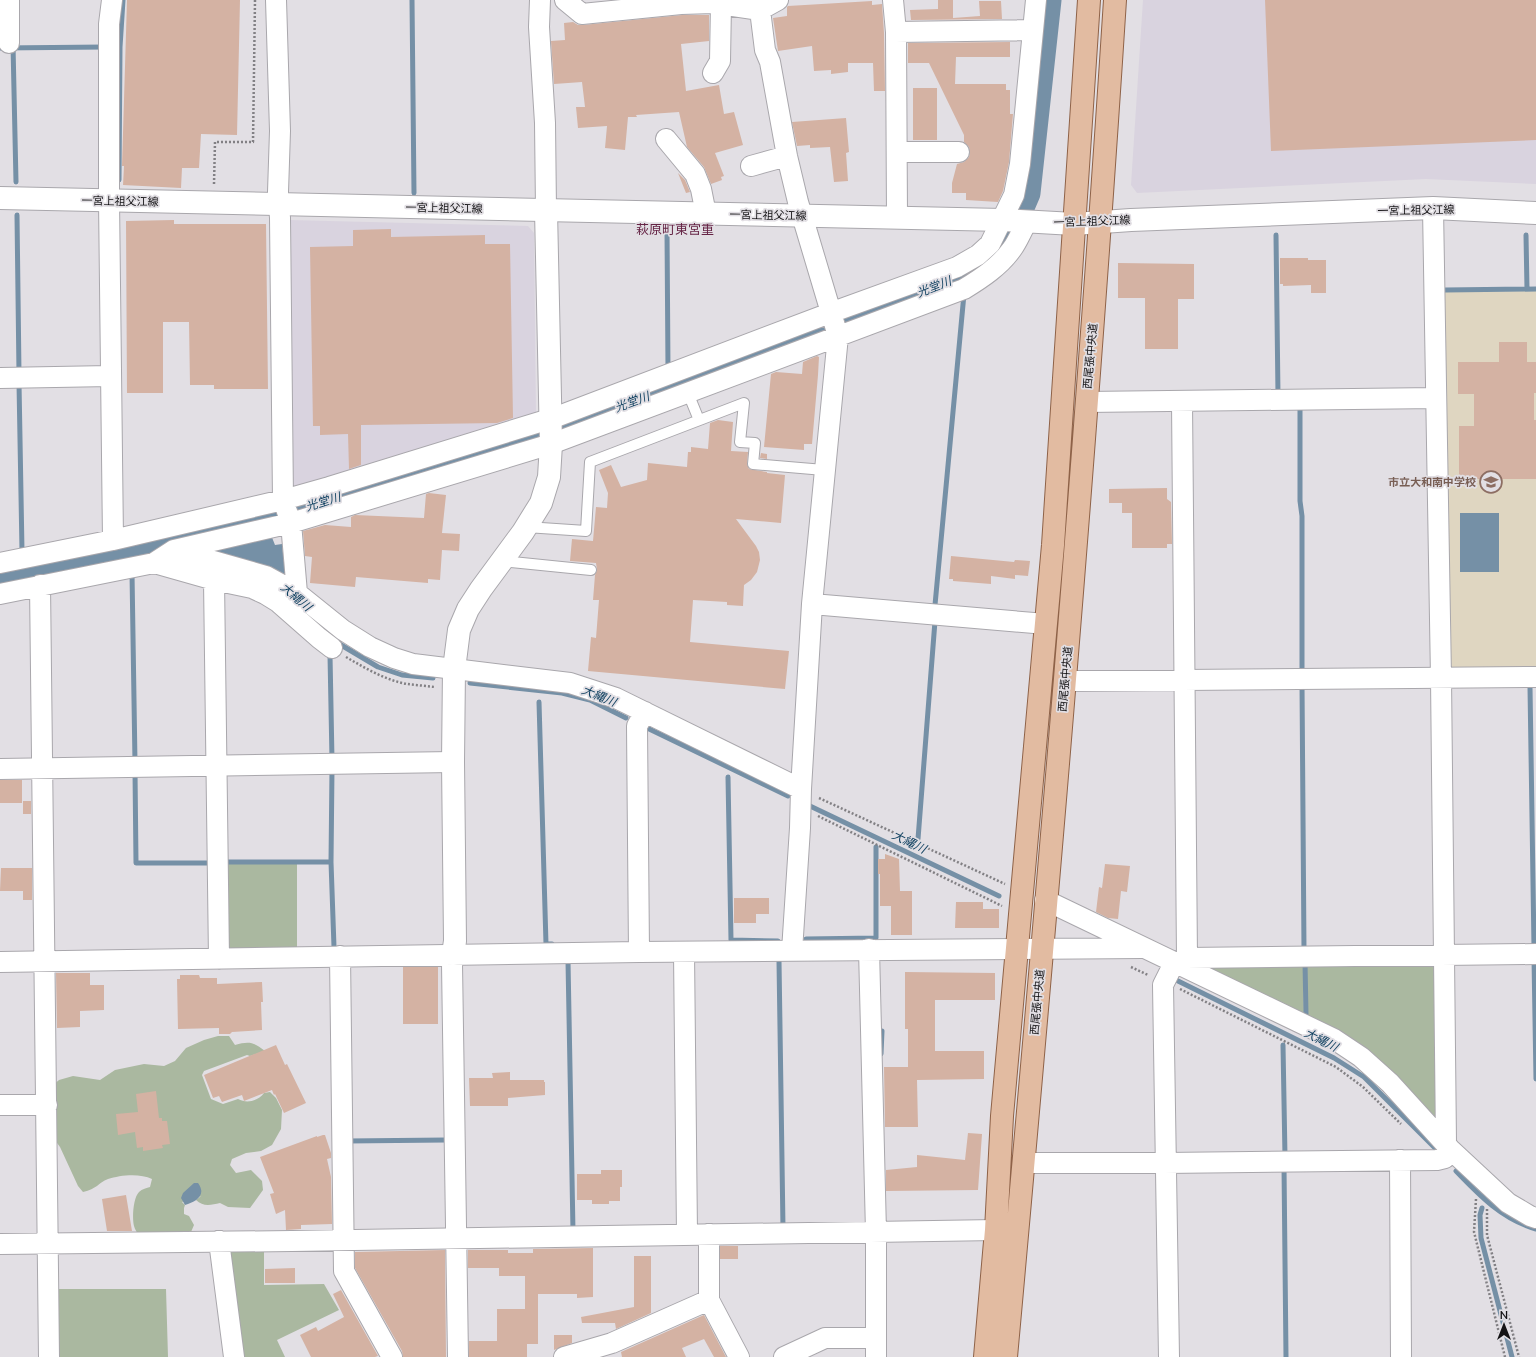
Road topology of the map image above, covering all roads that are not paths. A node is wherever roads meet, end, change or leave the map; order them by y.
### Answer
1 (9, 0) edge
2 (112, 0) edge
3 (276, 0) edge
4 (540, 0) edge
5 (565, 0) edge
6 (893, 0) edge
7 (1036, 0) edge
8 (1089, 0) edge
9 (1115, 0) edge
10 (716, 2) edge
11 (769, 4) edge
12 (619, 5) edge
13 (1033, 30) junction
14 (896, 32) junction
15 (9, 43) dead end
16 (713, 73) dead end
17 (666, 139) dead end
18 (897, 152) junction
19 (959, 152) dead end
20 (787, 156) junction
21 (751, 166) dead end
22 (0, 198) edge
23 (109, 200) junction
24 (279, 204) junction
25 (1433, 208) junction
26 (546, 210) junction
27 (1536, 213) edge
28 (706, 214) junction
29 (802, 216) junction
30 (897, 218) junction
31 (1015, 221) junction
32 (1101, 221) junction
33 (1074, 224) junction
34 (834, 324) junction
35 (110, 376) junction
36 (0, 378) edge
37 (688, 393) junction
38 (1436, 398) junction
39 (1086, 402) junction
40 (1182, 402) junction
41 (699, 420) junction
42 (551, 431) junction
43 (824, 470) junction
44 (287, 511) junction
45 (526, 527) junction
46 (113, 540) junction
47 (164, 556) junction
48 (502, 561) junction
49 (0, 563) edge
50 (591, 570) dead end
51 (214, 580) junction
52 (40, 586) junction
53 (297, 593) junction
54 (0, 594) edge
55 (812, 604) junction
56 (1046, 624) junction
57 (332, 648) road end
58 (1536, 677) edge
59 (1441, 678) junction
60 (454, 679) junction
61 (1184, 680) junction
62 (1065, 681) junction
63 (645, 712) junction
64 (453, 762) junction
65 (216, 766) junction
66 (0, 769) edge
67 (42, 769) junction
68 (800, 799) junction
69 (1045, 900) junction
70 (1017, 948) junction
71 (1142, 948) junction
72 (869, 949) junction
73 (1042, 949) junction
74 (792, 950) junction
75 (640, 952) junction
76 (684, 952) junction
77 (453, 954) junction
78 (1536, 954) edge
79 (1443, 955) junction
80 (340, 956) junction
81 (219, 959) junction
82 (1180, 960) junction
83 (0, 962) edge
84 (45, 962) junction
85 (0, 1105) edge
86 (47, 1105) junction
87 (1448, 1146) junction
88 (1400, 1160) junction
89 (1023, 1163) junction
90 (1165, 1163) junction
91 (1536, 1218) edge
92 (996, 1230) junction
93 (876, 1232) junction
94 (687, 1234) junction
95 (709, 1234) junction
96 (456, 1238) junction
97 (344, 1240) junction
98 (219, 1241) junction
99 (48, 1243) junction
100 (0, 1244) edge
101 (709, 1300) junction
102 (876, 1347) edge
103 (49, 1357) edge
104 (234, 1357) edge
105 (392, 1357) edge
106 (458, 1357) edge
107 (564, 1357) edge
108 (739, 1357) edge
109 (784, 1357) edge
110 (985, 1357) edge
111 (1006, 1357) edge
112 (1169, 1357) edge
113 (1401, 1357) edge

1 - 15 street
2 - 23 street
3 - 24 street
4 - 26 street
5 - 12 street
6 - 14 street
7 - 13 street
8 - 33 main road
9 - 32 main road, 西尾張中央道
10 - 11 street
10 - 12 street
10 - 16 street
11 - 20 street
13 - 14 street
13 - 31 street
14 - 18 street
17 - 28 street
18 - 19 street
18 - 30 street
20 - 21 street
20 - 29 street
22 - 23 main road, 一宮上祖父江線
23 - 24 main road, 一宮上祖父江線
23 - 35 street
24 - 26 main road, 一宮上祖父江線
24 - 44 street
25 - 27 main road, 一宮上祖父江線
25 - 32 main road, 一宮上祖父江線
25 - 38 street
26 - 28 main road, 一宮上祖父江線
26 - 42 main road
28 - 29 main road, 一宮上祖父江線
29 - 30 main road, 一宮上祖父江線
29 - 34 street
30 - 31 main road, 一宮上祖父江線
31 - 33 main road, 一宮上祖父江線
31 - 34 street
32 - 33 main road, 一宮上祖父江線
32 - 39 main road, 西尾張中央道
33 - 56 main road
34 - 37 street
34 - 42 street
34 - 43 street
35 - 36 street
35 - 46 street
37 - 41 lane
37 - 42 street
38 - 40 street
38 - 59 street
39 - 40 street
39 - 62 main road, 西尾張中央道
40 - 61 street
41 - 43 lane
41 - 45 lane
42 - 44 street
42 - 44 street
42 - 45 main road
43 - 55 street
44 - 46 street
44 - 47 street
44 - 53 street
45 - 48 main road
46 - 49 street
47 - 51 street
47 - 52 street
47 - 53 street
48 - 50 lane
48 - 60 main road
51 - 57 street
51 - 65 street
52 - 54 street
52 - 67 street
53 - 60 street
55 - 56 street
55 - 68 street
56 - 70 main road
58 - 59 street
59 - 61 street
59 - 79 street
60 - 63 street
60 - 64 main road
61 - 62 street
61 - 82 street
62 - 69 main road, 西尾張中央道
63 - 68 street
63 - 75 street
64 - 65 street
64 - 77 main road
65 - 67 street
65 - 81 street
66 - 67 street
67 - 84 street
68 - 74 street
69 - 71 street
69 - 73 main road, 西尾張中央道
70 - 72 street
70 - 73 street
70 - 92 main road
71 - 73 street
71 - 82 street
72 - 74 street
72 - 93 street
73 - 89 main road, 西尾張中央道
74 - 76 street
75 - 76 street
75 - 77 street
76 - 94 street
77 - 80 street
77 - 96 street
78 - 79 street
79 - 82 street
79 - 87 street
80 - 81 street
80 - 97 street
81 - 84 street
82 - 87 street
82 - 90 street
83 - 84 street
84 - 86 street
85 - 86 street
86 - 99 street
87 - 88 street
87 - 91 street
88 - 90 street
88 - 113 street
89 - 90 street
89 - 111 main road, 西尾張中央道
90 - 112 street
92 - 93 street
92 - 110 main road
93 - 95 street
93 - 102 street
94 - 95 street
94 - 96 street
95 - 101 street
96 - 97 street
96 - 106 street
97 - 98 street
97 - 105 street
98 - 99 street
98 - 104 street
99 - 100 street
99 - 103 street
101 - 107 street
101 - 108 street
102 - 109 street

